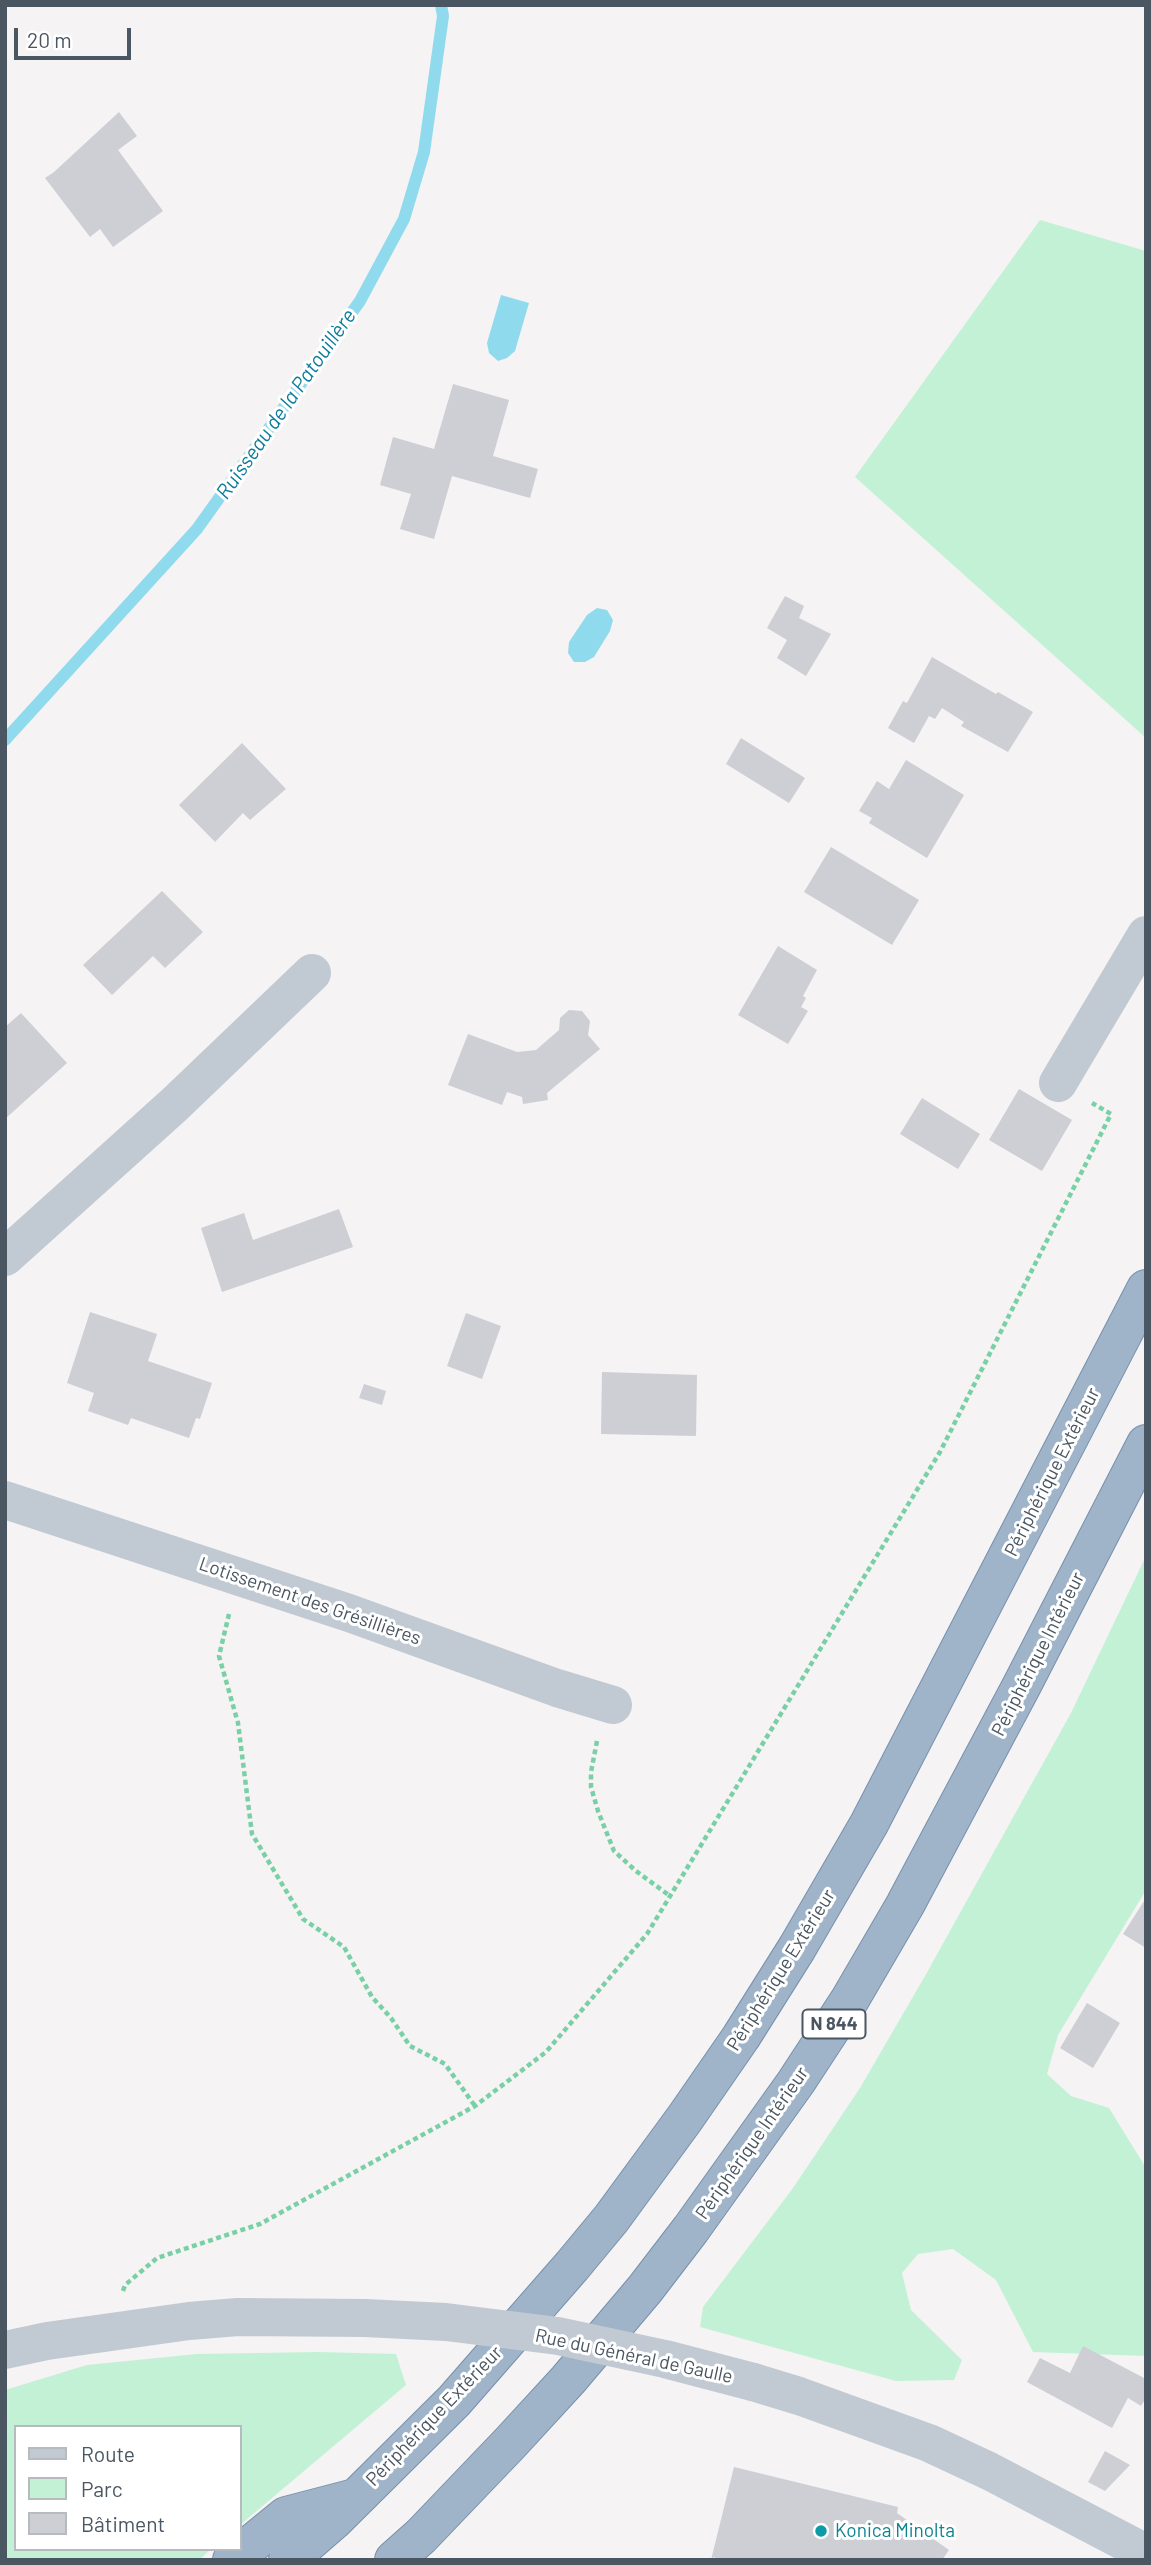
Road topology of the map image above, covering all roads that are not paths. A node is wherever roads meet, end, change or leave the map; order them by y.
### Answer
1 (1146, 934) edge
2 (312, 973) dead end
3 (1058, 1083) road end
4 (5, 1257) edge
5 (1146, 1289) edge
6 (1146, 1444) edge
7 (5, 1500) edge
8 (613, 1705) road end
9 (5, 2350) edge
10 (356, 2497) junction
11 (409, 2552) edge
12 (1146, 2553) edge
13 (232, 2560) edge
14 (288, 2560) edge

1 - 3 street
2 - 4 street
5 - 10 highway, Périphérique Extérieur
6 - 11 highway, Périphérique Intérieur / N 844
7 - 8 street, Lotissement des Grésillières
9 - 12 street, Rue du Général de Gaulle, bridge
10 - 13 highway
10 - 14 highway, Périphérique Extérieur

